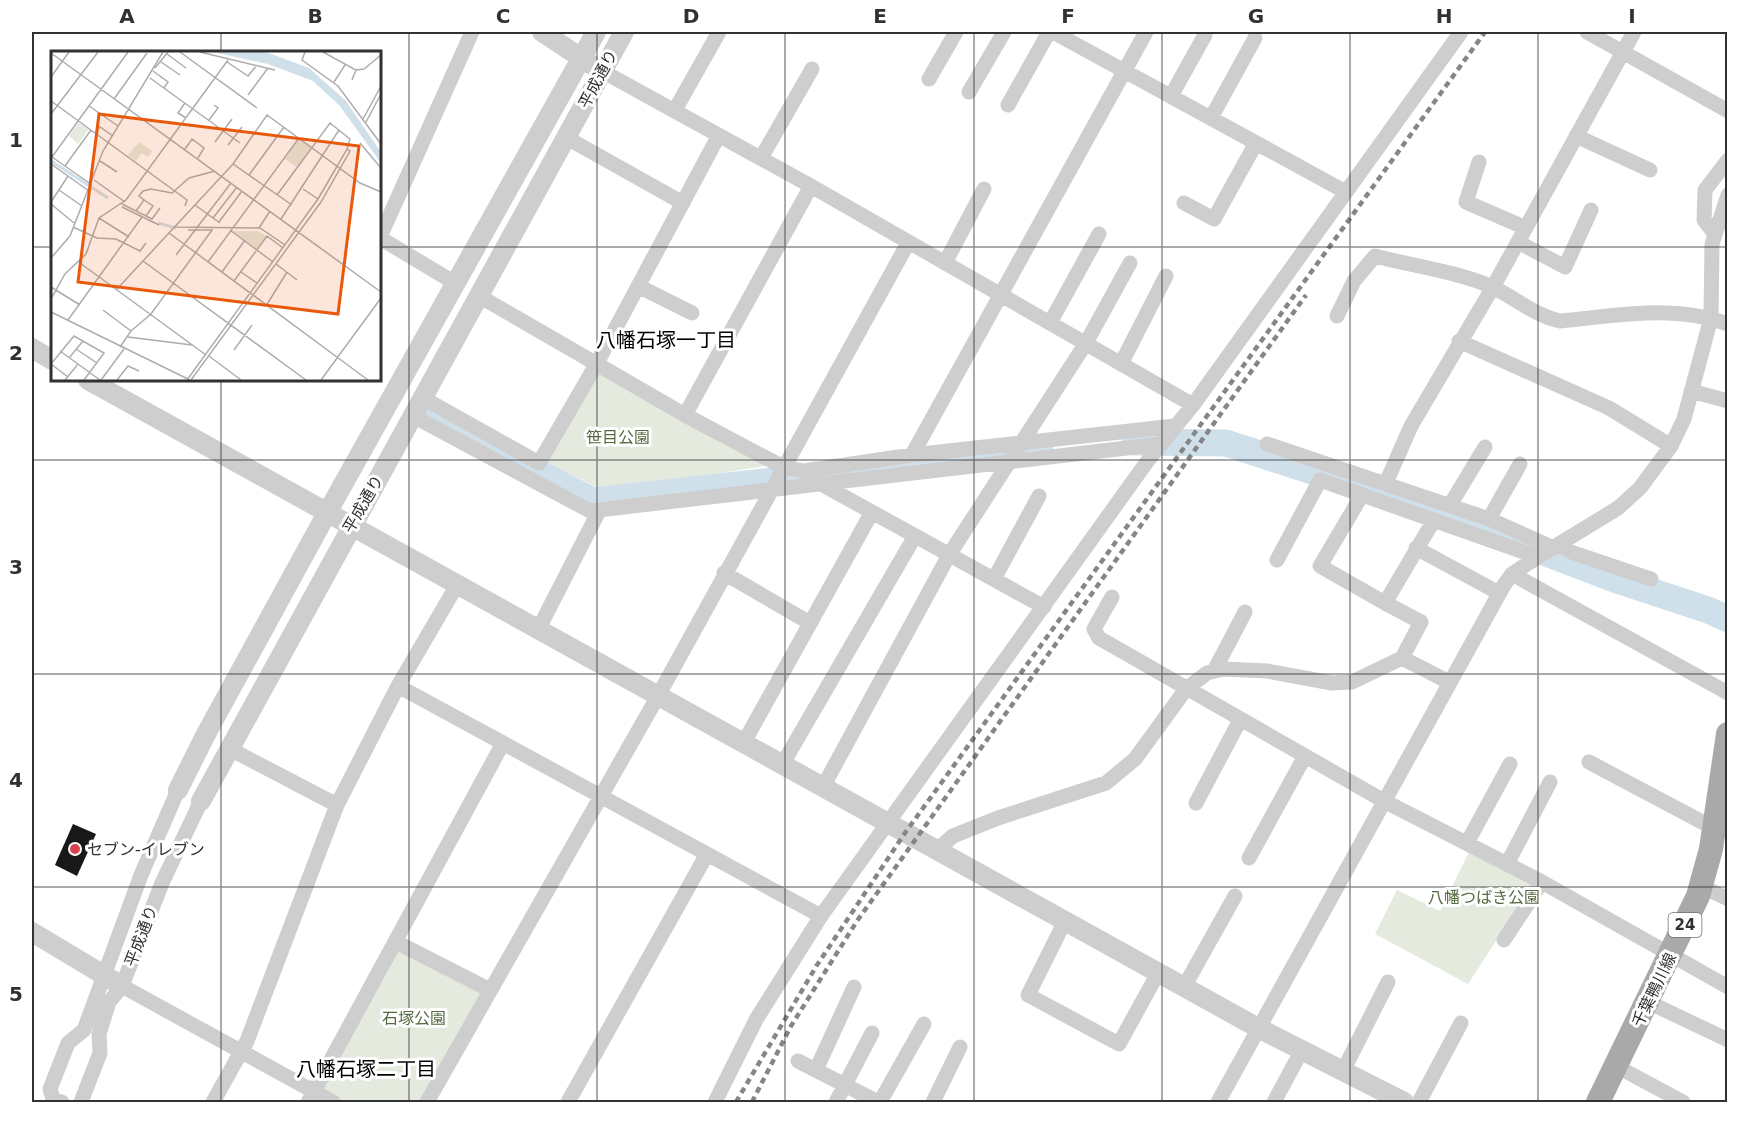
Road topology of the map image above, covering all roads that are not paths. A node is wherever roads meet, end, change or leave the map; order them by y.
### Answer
1 (472, 32) edge
2 (542, 32) edge
3 (596, 32) edge
4 (624, 32) edge
5 (718, 32) edge
6 (956, 32) edge
7 (1004, 32) edge
8 (1146, 32) edge
9 (1461, 32) edge
10 (1587, 32) edge
11 (1634, 32) edge
12 (1060, 33) edge
13 (1205, 36) dead end
14 (1255, 38) dead end
15 (1624, 51) junction
16 (581, 58) junction
17 (812, 69) dead end
18 (1125, 70) junction
19 (602, 71) junction
20 (929, 79) dead end
21 (969, 92) dead end
22 (1171, 96) junction
23 (1008, 105) dead end
24 (675, 110) junction
25 (1728, 111) edge
26 (1211, 118) junction
27 (719, 135) junction
28 (1576, 136) junction
29 (567, 138) junction
30 (1256, 142) junction
31 (761, 158) junction
32 (1728, 160) edge
33 (1479, 162) dead end
34 (1650, 170) dead end
35 (811, 186) junction
36 (984, 189) dead end
37 (1344, 191) junction
38 (1728, 195) edge
39 (683, 203) junction
40 (1184, 203) dead end
41 (1591, 210) dead end
42 (1526, 228) junction
43 (1099, 234) dead end
44 (1715, 234) junction
45 (381, 235) edge
46 (381, 238) edge
47 (1518, 242) junction
48 (908, 243) junction
49 (945, 263) junction
50 (1130, 263) dead end
51 (1166, 276) dead end
52 (455, 283) junction
53 (638, 286) junction
54 (1493, 287) junction
55 (1000, 294) junction
56 (479, 296) junction
57 (692, 313) dead end
58 (1337, 316) dead end
59 (1711, 318) junction
60 (1050, 323) junction
61 (1728, 324) edge
62 (1460, 341) junction
63 (1086, 344) junction
64 (32, 348) edge
65 (51, 359) edge
66 (597, 363) junction
67 (1121, 364) junction
68 (90, 381) edge
69 (1691, 391) junction
70 (423, 398) junction
71 (1728, 401) edge
72 (1193, 405) junction
73 (685, 415) junction
74 (413, 416) junction
75 (1175, 426) junction
76 (1022, 443) junction
77 (1161, 444) junction
78 (1267, 444) dead end
79 (1671, 446) junction
80 (1485, 447) dead end
81 (912, 455) junction
82 (1008, 463) junction
83 (1520, 464) dead end
84 (783, 467) junction
85 (1386, 483) junction
86 (823, 485) junction
87 (770, 490) junction
88 (1362, 495) junction
89 (1039, 496) dead end
90 (1450, 505) junction
91 (599, 511) junction
92 (872, 512) junction
93 (327, 513) junction
94 (1489, 519) junction
95 (1434, 520) junction
96 (350, 526) junction
97 (915, 536) junction
98 (1556, 546) junction
99 (1416, 548) junction
100 (950, 555) junction
101 (1539, 556) junction
102 (1277, 560) dead end
103 (724, 573) junction
104 (1512, 574) junction
105 (994, 579) junction
106 (1651, 579) dead end
107 (457, 585) junction
108 (1499, 593) junction
109 (1112, 597) dead end
110 (1384, 603) junction
111 (1044, 607) junction
112 (1245, 612) dead end
113 (810, 624) junction
114 (538, 630) junction
115 (1402, 658) junction
116 (1214, 671) junction
117 (1449, 682) junction
118 (398, 686) junction
119 (1186, 689) junction
120 (1728, 693) edge
121 (658, 696) junction
122 (1240, 720) junction
123 (1728, 734) edge
124 (504, 743) junction
125 (743, 744) junction
126 (228, 748) junction
127 (1305, 756) junction
128 (1589, 762) dead end
129 (1510, 764) dead end
130 (782, 765) junction
131 (1550, 782) dead end
132 (822, 787) junction
133 (178, 790) joint
134 (599, 795) junction
135 (201, 801) joint
136 (1384, 801) junction
137 (1196, 802) dead end
138 (337, 805) junction
139 (889, 824) junction
140 (1715, 826) junction
141 (1467, 843) junction
142 (937, 850) junction
143 (707, 854) junction
144 (1249, 858) dead end
145 (1507, 864) junction
146 (1542, 882) junction
147 (1701, 886) junction
148 (1235, 896) dead end
149 (1728, 899) edge
150 (821, 916) junction
151 (1065, 921) junction
152 (32, 932) edge
153 (1504, 940) dead end
154 (396, 942) junction
155 (1671, 956) junction
156 (1158, 973) junction
157 (103, 975) junction
158 (1388, 982) dead end
159 (122, 986) junction
160 (854, 987) dead end
161 (1184, 987) junction
162 (1728, 987) edge
163 (490, 990) junction
164 (1648, 1002) junction
165 (1461, 1023) dead end
166 (924, 1024) dead end
167 (1260, 1029) junction
168 (872, 1033) dead end
169 (1728, 1040) edge
170 (960, 1047) dead end
171 (1302, 1050) junction
172 (240, 1051) junction
173 (798, 1061) dead end
174 (1616, 1066) junction
175 (816, 1070) junction
176 (1343, 1071) junction
177 (846, 1085) junction
178 (311, 1097) edge
179 (62, 1102) edge
180 (81, 1102) edge
181 (213, 1102) edge
182 (333, 1102) edge
183 (427, 1102) edge
184 (568, 1102) edge
185 (714, 1102) edge
186 (836, 1102) edge
187 (879, 1102) edge
188 (933, 1102) edge
189 (1218, 1102) edge
190 (1274, 1102) edge
191 (1404, 1102) edge
192 (1419, 1102) edge
193 (1598, 1102) edge
194 (1683, 1102) edge

1 - 45 street
2 - 16 street
3 - 16 street, 平成通り
4 - 19 street, 平成通り
5 - 24 street
6 - 20 street
7 - 21 street
8 - 18 street
9 - 37 street
10 - 15 street
11 - 15 street
12 - 18 street
12 - 23 street
13 - 22 street
14 - 26 street
15 - 25 street
15 - 28 street
16 - 19 street
16 - 52 street, 平成通り
17 - 31 street
18 - 22 street
18 - 55 street
19 - 24 street
19 - 29 street, 平成通り
22 - 26 street
24 - 27 street
26 - 30 street
27 - 31 street
27 - 39 street
28 - 34 street
28 - 42 street
29 - 39 street
29 - 56 street, 平成通り
30 - 37 street
30 - 40 street
31 - 35 street
32 - 44 street
33 - 42 street
35 - 48 street
35 - 73 street
36 - 49 street
37 - 72 street
38 - 44 street
39 - 53 street
41 - 47 street
42 - 47 street
43 - 60 street
44 - 59 street
46 - 52 street
47 - 54 street
48 - 49 street
48 - 84 street
49 - 55 street
50 - 63 street
51 - 67 street
52 - 93 street, 平成通り
53 - 57 street
53 - 66 street
54 - 58 street
54 - 59 street
54 - 62 street
55 - 60 street
55 - 81 street
56 - 66 street
56 - 70 street, 平成通り
59 - 61 street
59 - 69 street
60 - 63 street
62 - 79 street
62 - 85 street
63 - 67 street
63 - 76 street
64 - 65 street
66 - 70 street
66 - 73 street
67 - 72 street
68 - 93 street
69 - 71 street
69 - 79 street
70 - 74 street, 平成通り
72 - 75 street
73 - 84 street
74 - 91 street
74 - 96 street, 平成通り
75 - 76 street
75 - 77 street
76 - 81 street
76 - 82 street
77 - 82 street
77 - 111 street
78 - 85 street
79 - 98 street
80 - 90 street
81 - 84 street
82 - 86 street
82 - 100 street
83 - 94 street
84 - 87 street
85 - 90 street
86 - 87 street
86 - 92 street
87 - 91 street
87 - 103 street
88 - 95 street
88 - 102 street
88 - 110 street
89 - 105 street
90 - 94 street
91 - 114 street
92 - 97 street
92 - 113 street
93 - 96 street
93 - 133 street, 平成通り
94 - 98 street
95 - 99 street
95 - 101 street
96 - 107 street
96 - 126 street, 平成通り
97 - 100 street
97 - 130 street
98 - 101 street
98 - 106 street
99 - 108 street
99 - 110 street
100 - 105 street
100 - 132 street
101 - 104 street
103 - 113 street
103 - 121 street
104 - 108 street
104 - 120 street
105 - 111 street
107 - 114 street
107 - 118 street
108 - 117 street
109 - 119 street
110 - 115 street
111 - 139 street
112 - 116 street
113 - 125 street
114 - 121 street
115 - 116 street
115 - 117 street
116 - 119 street
117 - 136 street
118 - 124 street
118 - 138 street
119 - 122 street
119 - 142 street
121 - 125 street
121 - 134 street
122 - 127 street
122 - 137 street
123 - 140 main road, 千葉鴨川線 / 24
124 - 134 street
124 - 154 street
125 - 130 street
126 - 135 street, 平成通り
126 - 138 street
127 - 136 street
127 - 144 street
128 - 140 street
129 - 141 street
130 - 132 street
131 - 145 street
132 - 139 street
133 - 157 street, 平成通り
134 - 143 street
134 - 163 street
135 - 159 street, 平成通り
136 - 141 street
136 - 167 street
138 - 172 street
139 - 142 street
139 - 150 street
140 - 147 main road, 千葉鴨川線 / 24
141 - 145 street
142 - 151 street
143 - 150 street
143 - 184 street
145 - 146 street
146 - 153 street
146 - 155 street
147 - 149 street
147 - 155 main road, 千葉鴨川線 / 24
148 - 161 street
150 - 185 street
151 - 156 street
151 - 156 street
152 - 157 street
154 - 163 street
154 - 178 street
155 - 162 street
155 - 164 main road, 千葉鴨川線 / 24
156 - 161 street
157 - 159 street
157 - 179 street, 平成通り
158 - 176 street
159 - 172 street
159 - 180 street, 平成通り
160 - 175 street
161 - 167 street
163 - 183 street
164 - 169 street
164 - 174 main road, 千葉鴨川線 / 24
165 - 192 street
166 - 187 street
167 - 171 street
167 - 189 street
168 - 177 street
170 - 188 street
171 - 176 street
171 - 190 street
172 - 178 street
172 - 181 street
173 - 175 street
174 - 193 main road, 千葉鴨川線 / 24
174 - 194 street
175 - 177 street
176 - 191 street
177 - 186 street
177 - 187 street
178 - 182 street

